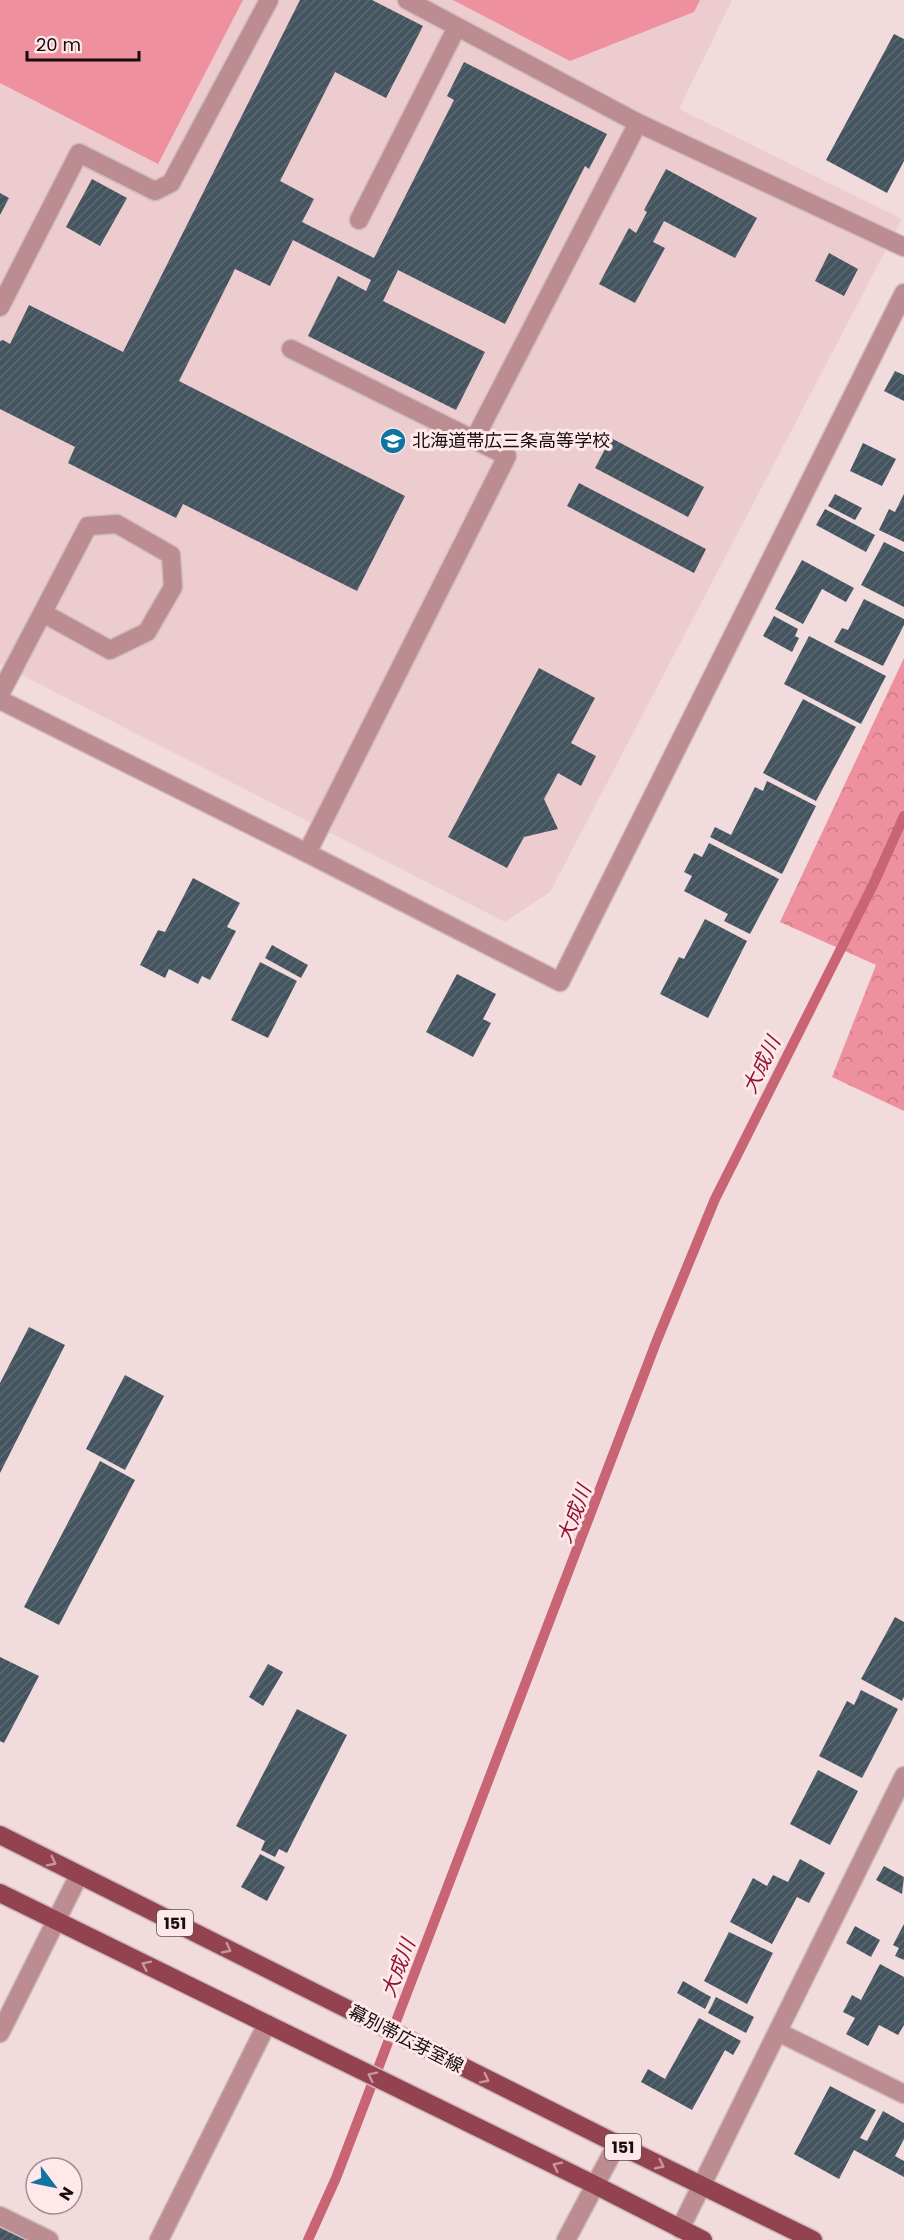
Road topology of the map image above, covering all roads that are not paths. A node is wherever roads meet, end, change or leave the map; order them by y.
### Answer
1 (269, 0) edge
2 (407, 0) edge
3 (457, 27) junction
4 (638, 123) junction
5 (359, 220) dead end
6 (904, 247) edge
7 (904, 293) edge
8 (0, 307) edge
9 (291, 349) dead end
10 (474, 440) junction
11 (43, 613) junction
12 (0, 694) edge
13 (0, 700) edge
14 (307, 853) junction
15 (904, 1776) edge
16 (0, 1835) edge
17 (79, 1875) junction
18 (0, 1893) edge
19 (56, 1920) junction
20 (267, 2024) junction
21 (778, 2032) junction
22 (0, 2033) edge
23 (904, 2094) edge
24 (617, 2144) junction
25 (595, 2185) junction
26 (701, 2185) junction
27 (0, 2216) edge
28 (680, 2229) junction
29 (49, 2240) edge
30 (159, 2240) edge
31 (566, 2240) edge
32 (703, 2240) edge
33 (813, 2240) edge

1 - 8 street
2 - 3 street
3 - 4 street
3 - 5 street
4 - 6 street
4 - 10 street
7 - 14 street
9 - 10 street
10 - 14 street
11 - 11 street
11 - 12 street
13 - 14 street
15 - 21 street
16 -> 17 main road, 幕別帯広芽室線 / 151
17 - 19 street
17 -> 24 main road, 幕別帯広芽室線 / 151
18 - 19 main road, 151
20 -> 19 main road, 151
19 - 22 street
25 -> 20 main road, 151
20 - 30 street
21 - 23 street
21 - 26 street
24 - 25 street
24 -> 26 main road, 幕別帯広芽室線 / 151
25 - 28 main road, 151
25 - 31 street
26 - 28 street
26 - 33 main road, 幕別帯広芽室線 / 151
27 - 29 street
28 - 32 main road, 151

